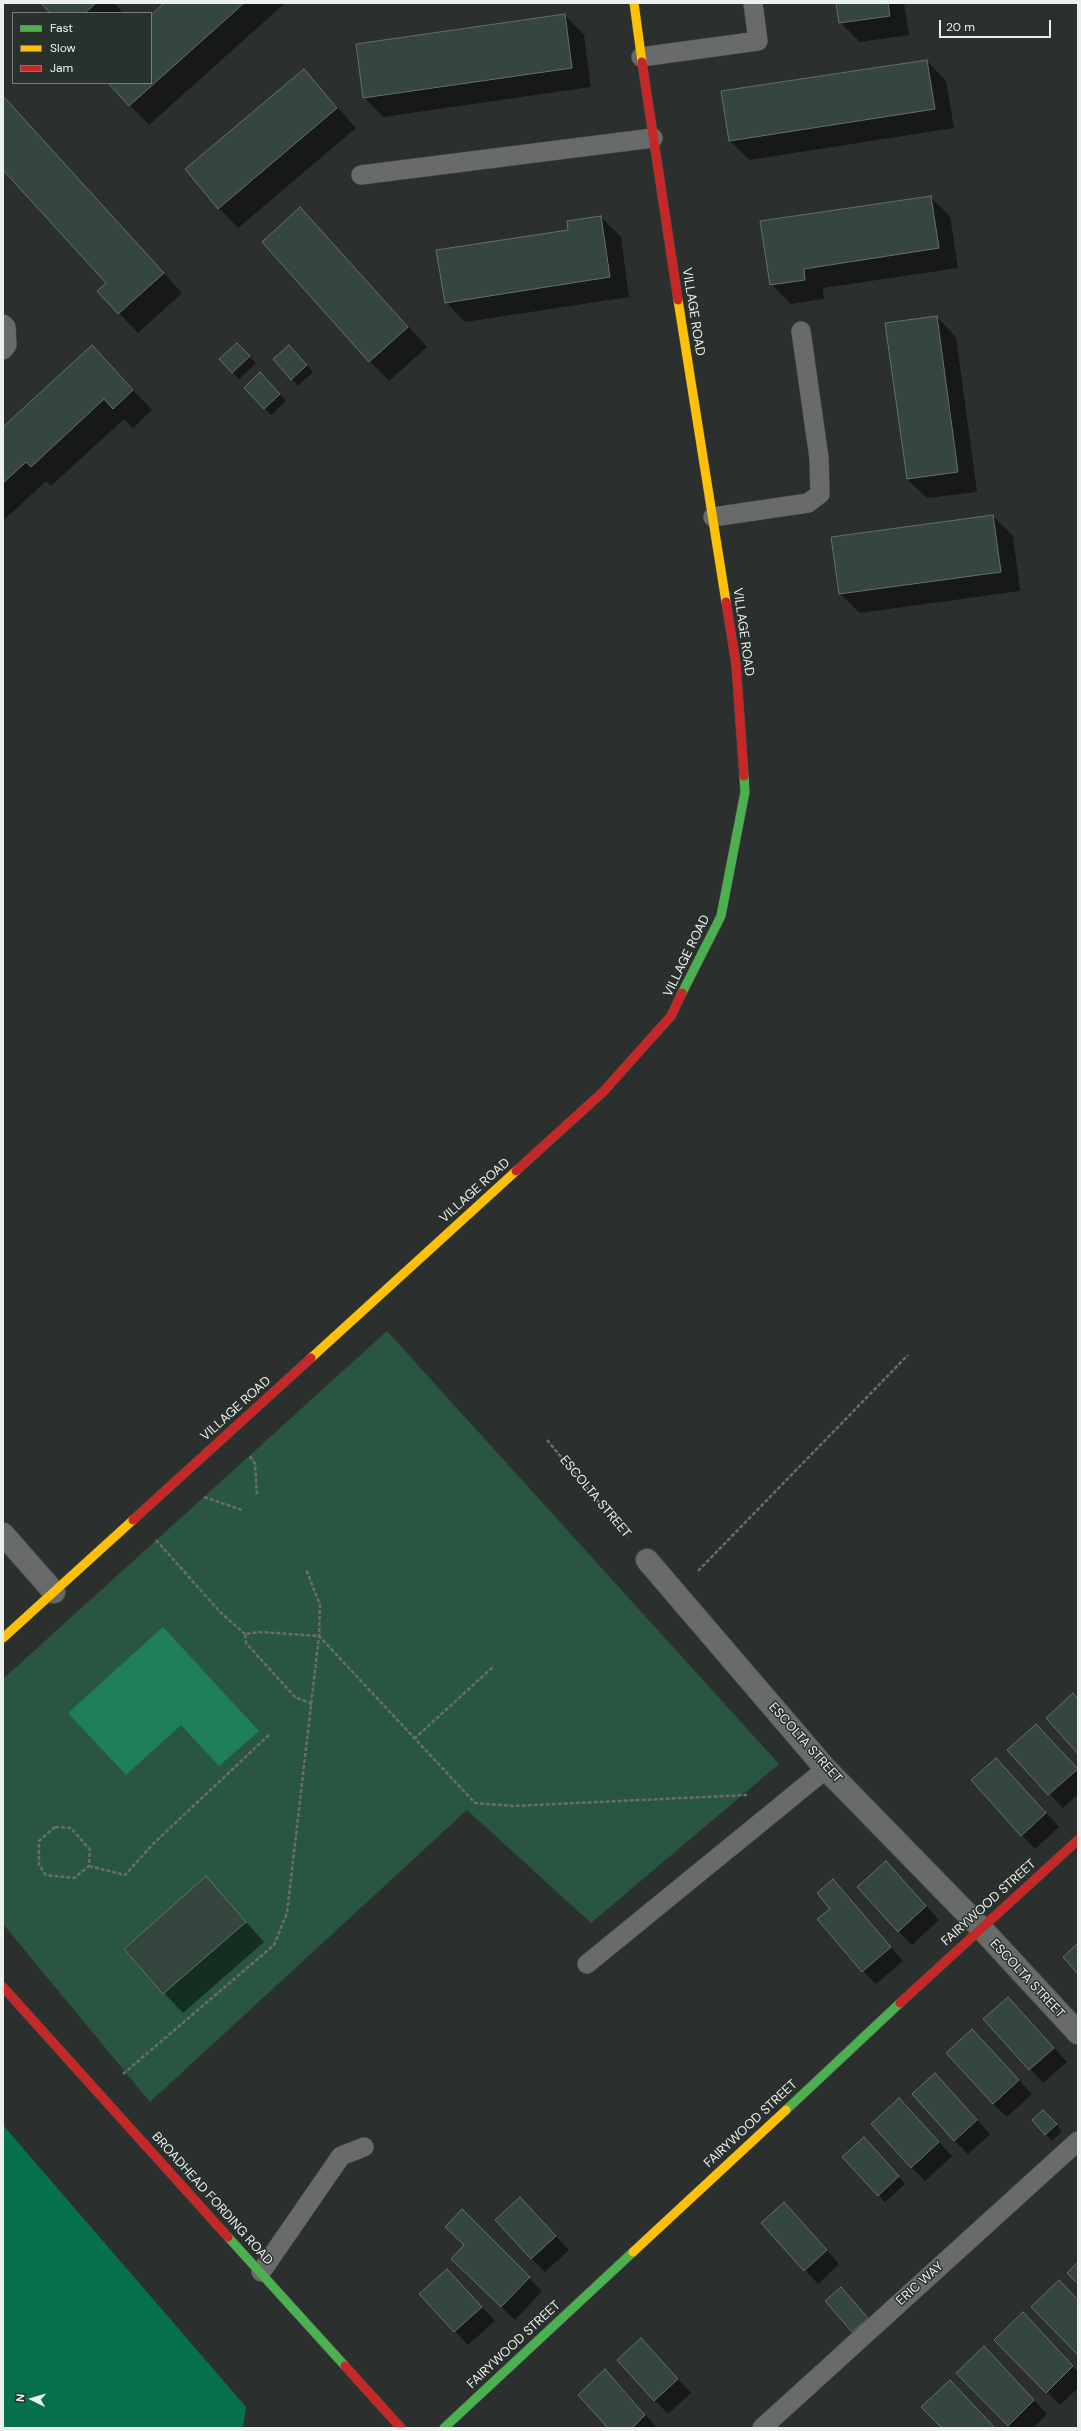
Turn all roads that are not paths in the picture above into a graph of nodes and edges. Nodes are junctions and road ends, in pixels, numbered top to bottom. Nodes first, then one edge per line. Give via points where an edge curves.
1 (634, 3) edge
2 (753, 3) edge
3 (641, 57) junction
4 (653, 138) junction
5 (361, 175) dead end
6 (3, 324) edge
7 (801, 331) dead end
8 (3, 350) edge
9 (712, 517) junction
10 (3, 1534) edge
11 (648, 1560) road end
12 (54, 1592) junction
13 (3, 1638) edge
14 (826, 1769) junction
15 (1078, 1840) edge
16 (980, 1928) junction
17 (587, 1964) dead end
18 (3, 1987) edge
19 (1078, 2033) edge
20 (1078, 2141) edge
21 (364, 2147) dead end
22 (261, 2272) junction
23 (401, 2428) edge
24 (444, 2428) edge
25 (762, 2428) edge

1 - 3 street, VILLAGE ROAD
2 - 3 lane via 758,41
3 - 4 street, VILLAGE ROAD
4 - 5 lane
4 - 9 street, VILLAGE ROAD
6 - 8 lane via 6,327 7,346
7 - 9 lane via 819,458 820,494 808,502
9 - 12 street, VILLAGE ROAD via 736,664 745,792 721,916 671,1016 603,1092
10 - 12 street
11 - 14 street, ESCOLTA STREET
12 - 13 street, VILLAGE ROAD
14 - 16 street, ESCOLTA STREET
14 - 17 lane
15 - 16 street, FAIRYWOOD STREET
16 - 19 street, ESCOLTA STREET
16 - 24 street, FAIRYWOOD STREET
18 - 22 street, BROADHEAD FORDING ROAD
20 - 25 lane, ERIC WAY
21 - 22 lane via 341,2156
22 - 23 street, BROADHEAD FORDING ROAD

